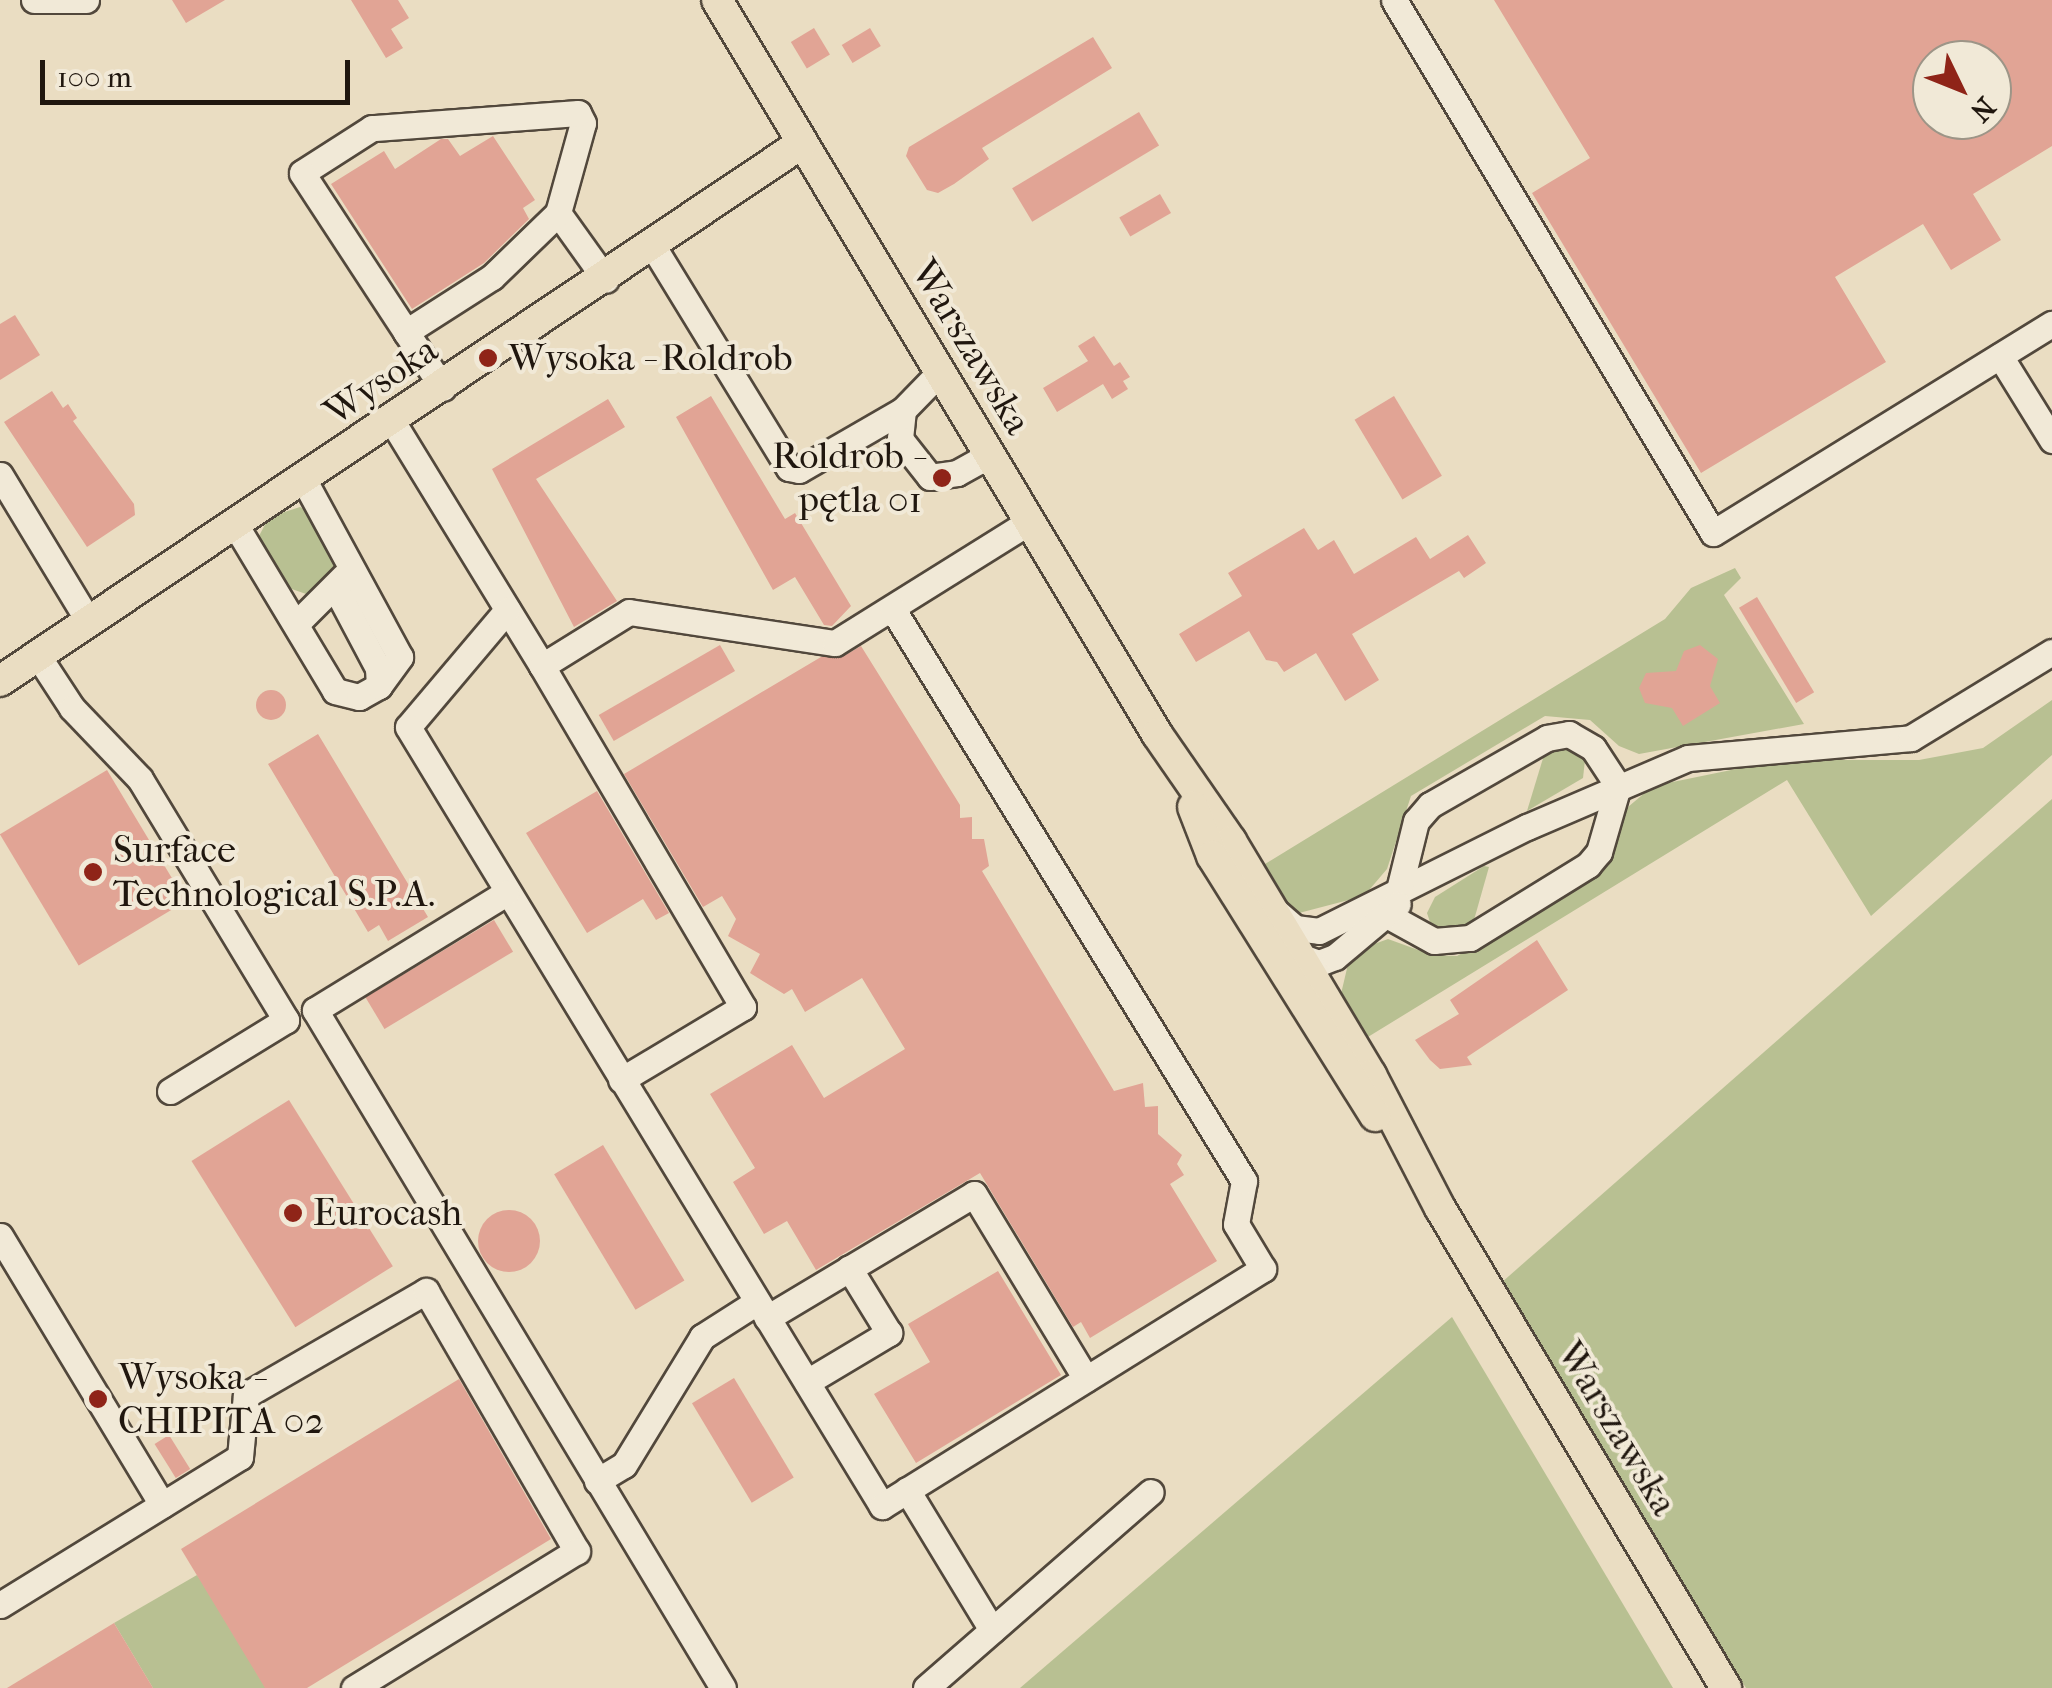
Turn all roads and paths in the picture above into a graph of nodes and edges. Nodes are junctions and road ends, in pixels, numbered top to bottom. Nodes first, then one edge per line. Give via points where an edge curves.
1 (34, 0) edge
2 (86, 0) edge
3 (716, 0) edge
4 (1394, 0) edge
5 (802, 143) junction
6 (558, 213) junction
7 (654, 248) junction
8 (606, 280) junction
9 (406, 332) junction
10 (2049, 333) edge
11 (2006, 352) junction
12 (939, 372) junction
13 (443, 388) junction
14 (904, 410) junction
15 (2052, 412) edge
16 (392, 422) junction
17 (2052, 440) edge
18 (988, 456) junction
19 (0, 475) edge
20 (304, 480) junction
21 (1029, 522) junction
22 (236, 526) junction
23 (348, 555) junction
24 (336, 589) junction
25 (892, 608) junction
26 (507, 610) junction
27 (89, 622) junction
28 (298, 622) junction
29 (2052, 652) edge
30 (38, 656) junction
31 (542, 666) junction
32 (0, 681) edge
33 (379, 686) junction
34 (1618, 786) junction
35 (506, 893) junction
36 (1392, 904) junction
37 (1263, 919) junction
38 (1318, 931) junction
39 (1336, 957) junction
40 (1302, 960) junction
41 (1315, 1004) junction
42 (621, 1080) junction
43 (170, 1091) dead end
44 (0, 1236) edge
45 (850, 1268) junction
46 (762, 1310) junction
47 (1086, 1379) junction
48 (807, 1382) junction
49 (597, 1481) junction
50 (907, 1490) junction
51 (1151, 1492) dead end
52 (162, 1505) junction
53 (0, 1605) edge
54 (992, 1630) junction
55 (354, 1688) edge
56 (723, 1688) edge
57 (926, 1688) edge
58 (1726, 1688) edge

1 - 2 street
3 - 5 main road, Warszawska
4 - 11 street via 1713,533
5 - 7 main road, Wysoka
5 - 12 main road, Warszawska
6 - 8 street
6 - 9 street via 492,277
6 - 9 street via 582,122 570,109 372,128 302,172
7 - 8 main road, Wysoka
7 - 14 street via 788,468 799,470
8 - 13 main road, Wysoka
9 - 13 street
10 - 11 street
11 - 15 street
11 - 17 street
12 - 14 street
12 - 18 main road, Warszawska
13 - 16 main road, Wysoka
14 - 18 street via 900,439 930,477 957,473
16 - 20 main road, Wysoka
16 - 26 street
18 - 21 main road, Warszawska
19 - 27 street
20 - 22 main road, Wysoka
20 - 23 street
21 - 25 street
21 - 37 main road, Warszawska
22 - 27 main road, Wysoka
22 - 28 street
23 - 24 street
23 - 33 street via 400,656
24 - 28 street
24 - 33 street via 378,668
25 - 31 street via 835,643 629,612
25 - 47 street via 1244,1181 1236,1224 1263,1268
26 - 31 street
26 - 35 street via 408,727
27 - 30 main road, Wysoka
28 - 33 street via 335,692 359,697
29 - 34 street via 1911,738 1688,758
30 - 32 main road, Wysoka
30 - 43 street via 72,708 140,779 286,1020
31 - 42 street via 743,1007
34 - 36 street
34 - 36 street via 1599,852 1588,866 1470,938 1434,941
34 - 36 street via 1593,748 1569,734 1547,738 1430,805 1416,821
35 - 42 street
35 - 49 street via 315,1010
36 - 38 street
36 - 39 street
37 - 38 street
37 - 40 main road, Warszawska
37 - 41 main road, Warszawska
38 - 40 street
39 - 40 street
39 - 41 street
40 - 41 main road, Warszawska
41 - 58 main road, Warszawska
42 - 46 street
44 - 52 street
45 - 46 street
45 - 47 street via 974,1194
45 - 48 street via 889,1333
46 - 48 street
46 - 49 street via 702,1337 624,1465
47 - 50 street
48 - 50 street via 882,1506
49 - 56 street
50 - 54 street
51 - 54 street
52 - 53 street
52 - 55 street via 240,1457 246,1395 418,1292 432,1294 577,1551
54 - 57 street

